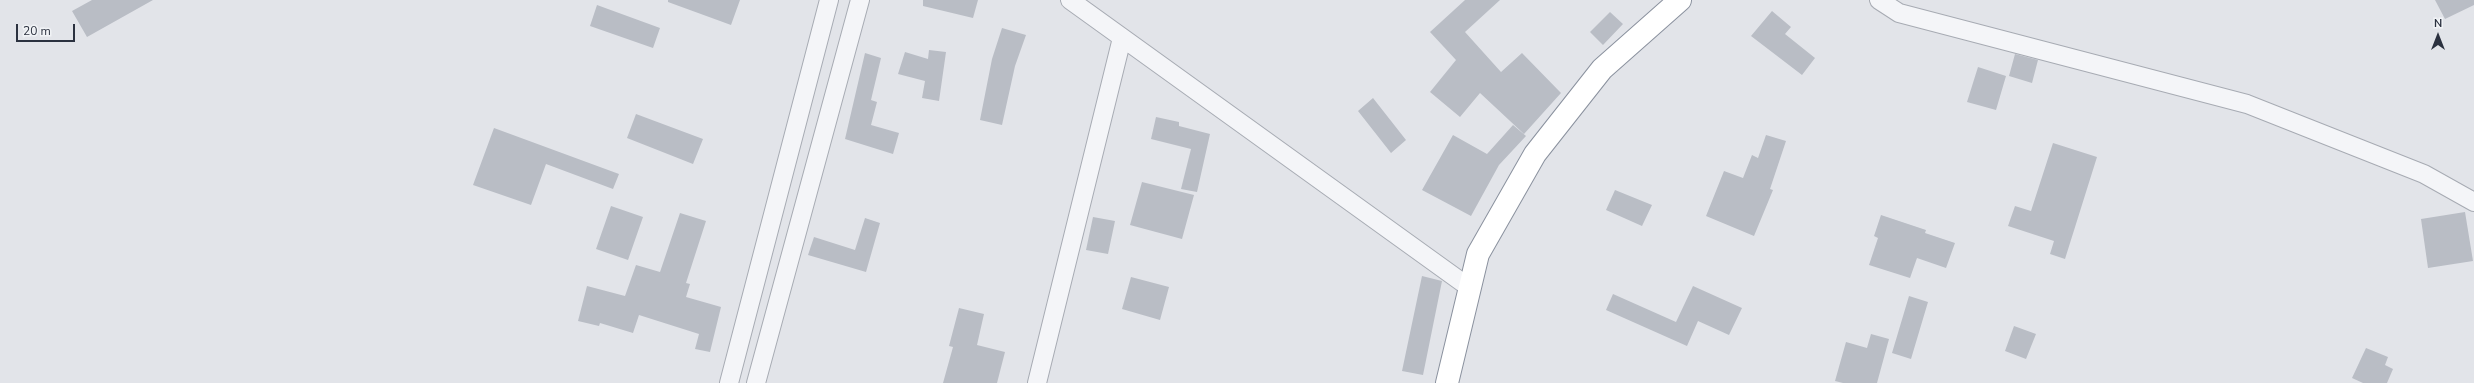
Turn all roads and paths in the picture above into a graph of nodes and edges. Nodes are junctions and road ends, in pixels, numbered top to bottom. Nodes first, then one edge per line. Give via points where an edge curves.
1 (829, 0) edge
2 (860, 0) edge
3 (1070, 0) edge
4 (1680, 0) edge
5 (1879, 0) edge
6 (1122, 38) junction
7 (2474, 202) edge
8 (1470, 288) junction
9 (728, 383) edge
10 (756, 383) edge
11 (1037, 383) edge
12 (1447, 383) edge

1 - 9 street
2 - 10 street
3 - 6 street
4 - 8 highway via 1602,69 1535,154 1478,254
5 - 7 street via 1899,12 2247,104 2424,174
6 - 8 street
6 - 11 street
8 - 12 highway

